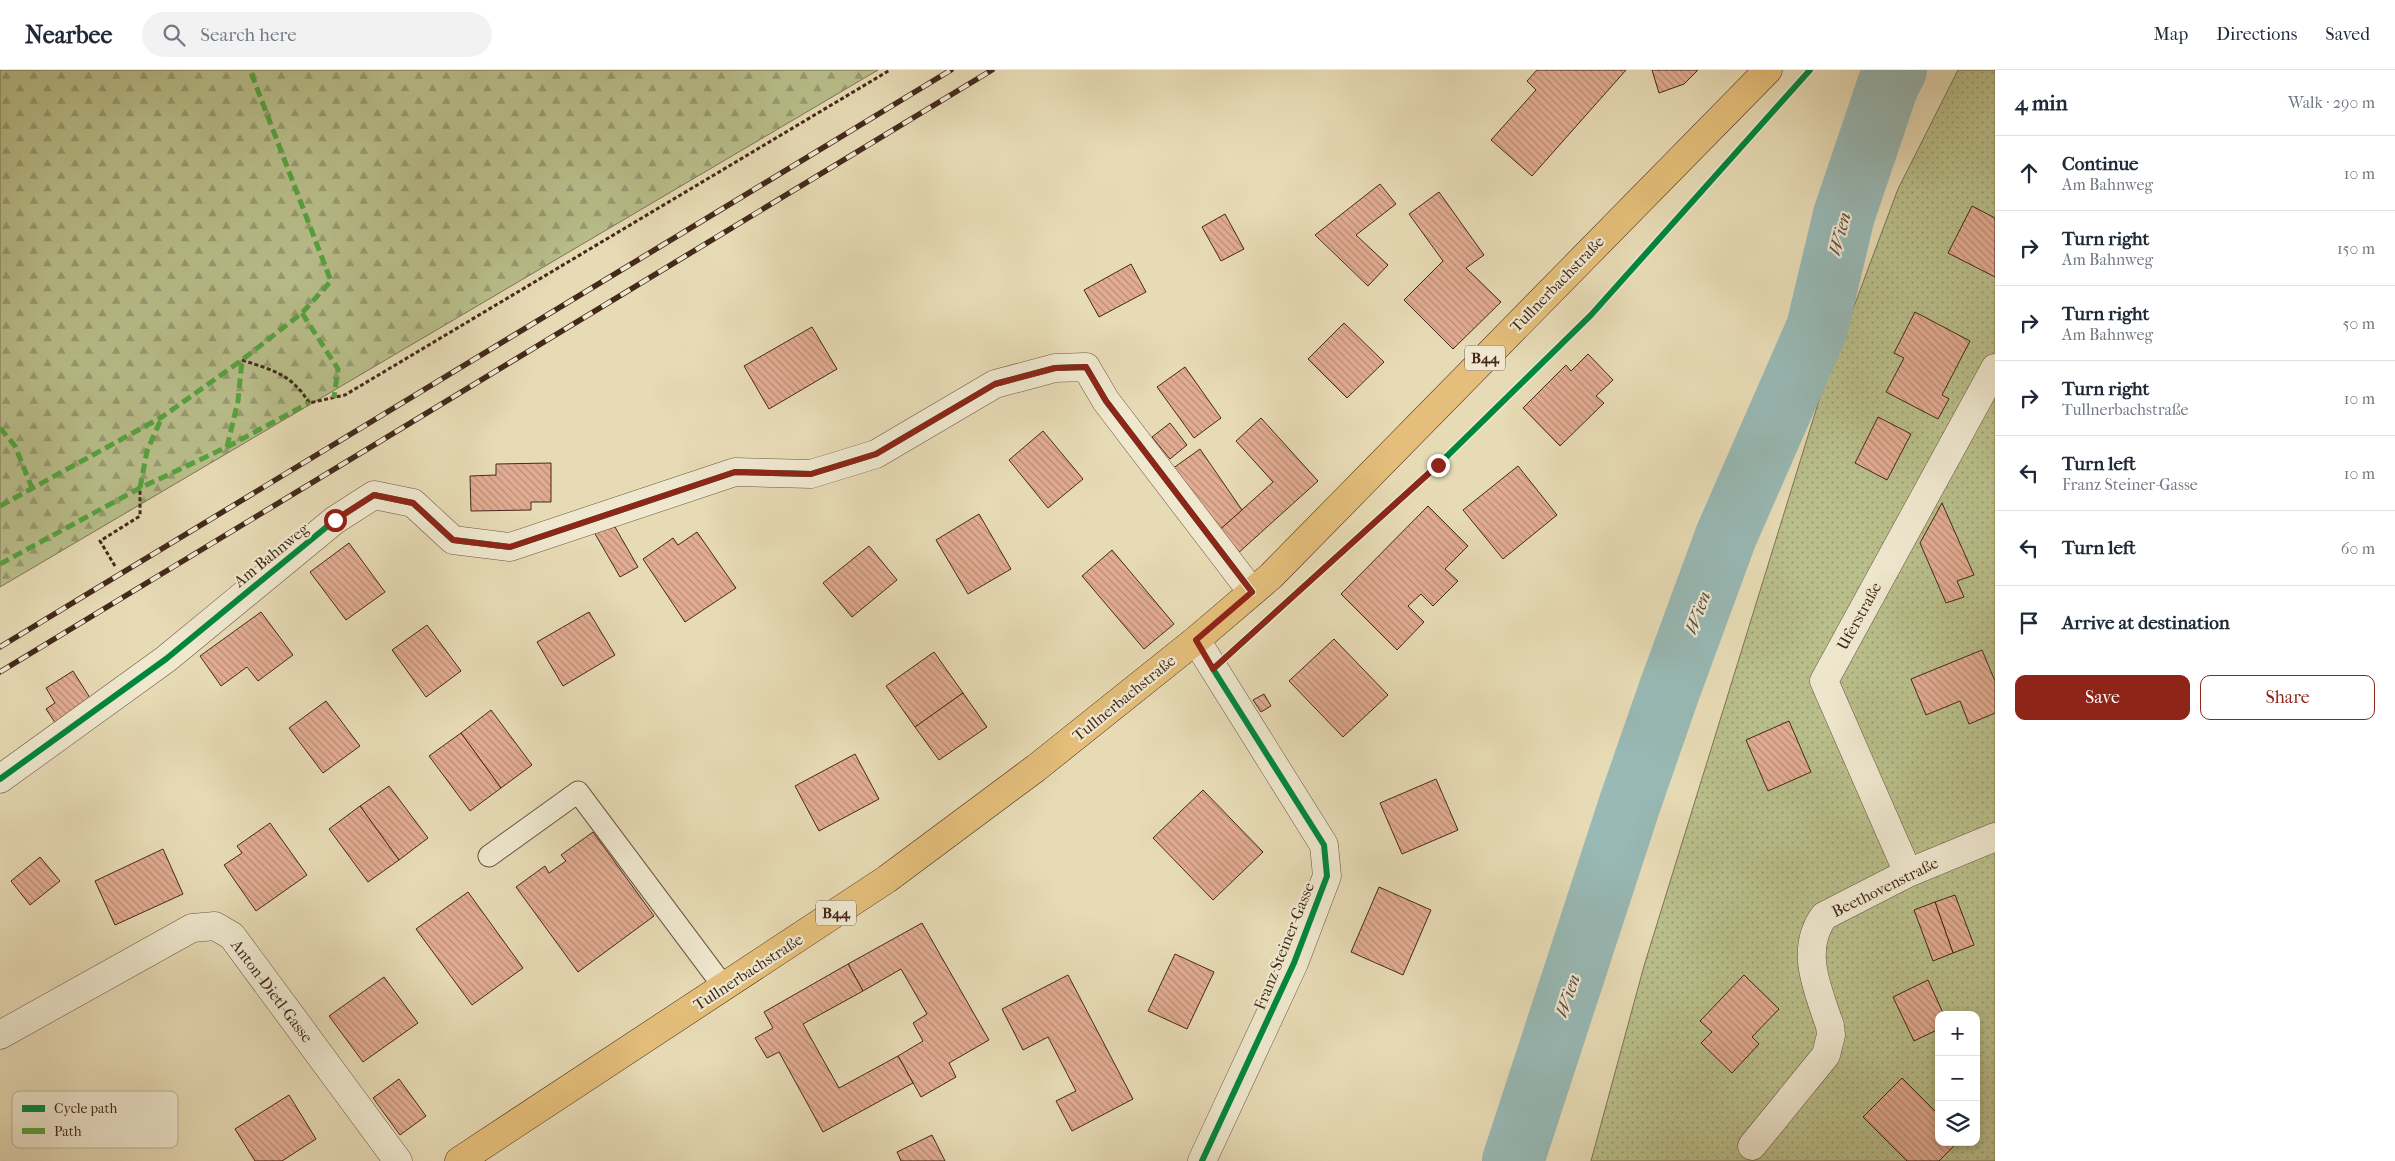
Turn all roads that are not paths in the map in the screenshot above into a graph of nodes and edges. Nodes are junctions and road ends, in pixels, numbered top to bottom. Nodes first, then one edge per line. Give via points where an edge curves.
1 (1768, 70) edge
2 (1995, 368) edge
3 (1252, 592) junction
4 (1196, 640) junction
5 (0, 779) edge
6 (1995, 837) edge
7 (490, 856) dead end
8 (1908, 873) junction
9 (724, 987) junction
10 (0, 1035) edge
11 (1752, 1146) dead end
12 (398, 1161) edge
13 (459, 1161) edge
14 (1202, 1161) edge

1 - 3 main road, Tullnerbachstraße / B44
2 - 8 street, Uferstraße via 1824,681
3 - 4 main road, Tullnerbachstraße / B44
3 - 5 street, Am Bahnweg via 1106,401 1086,367 1055,368 995,384 876,454 811,474 735,472 510,547 453,540 413,503 374,495 335,520 166,659
4 - 9 main road, Tullnerbachstraße / B44 via 994,801 887,879
4 - 14 street, Franz Steiner-Gasse via 1324,845 1327,876 1294,963
6 - 8 street, Beethovenstraße
7 - 9 lane via 578,792
8 - 11 street, Beethovenstraße via 1824,916 1817,927 1812,939 1812,968 1830,1026 1829,1046 1826,1055
9 - 13 main road, Tullnerbachstraße / B44
10 - 12 street, Anton-Dietl-Gasse via 192,928 216,926 232,936

